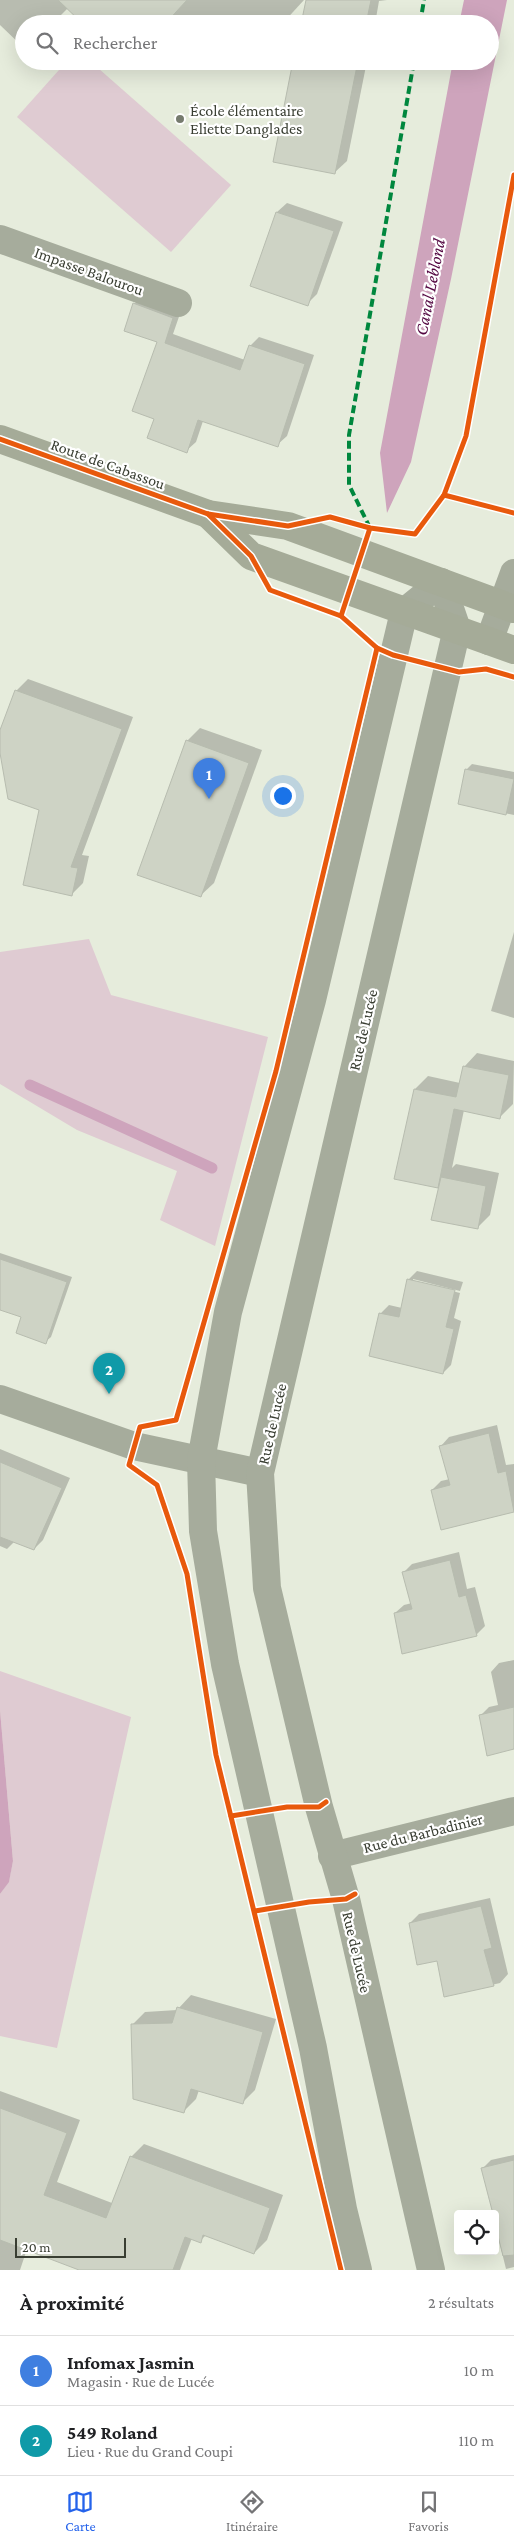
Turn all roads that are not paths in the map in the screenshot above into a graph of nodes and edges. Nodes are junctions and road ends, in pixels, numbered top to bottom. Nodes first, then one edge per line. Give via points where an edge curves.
1 (0, 239) edge
2 (178, 303) dead end
3 (0, 438) edge
4 (208, 514) junction
5 (514, 573) edge
6 (441, 582) junction
7 (508, 607) edge
8 (404, 612) junction
9 (457, 629) junction
10 (489, 641) junction
11 (514, 650) edge
12 (0, 1399) edge
13 (201, 1460) junction
14 (260, 1473) junction
15 (514, 1811) edge
16 (332, 1856) junction
17 (358, 2270) edge
18 (430, 2270) edge

1 - 2 street, Impasse Balourou
3 - 4 main road, Route de Cabassou
4 - 6 main road, Route de Cabassou via 288,526
4 - 8 main road, Route de Cabassou via 251,556
5 - 7 street
6 - 7 main road, Route de Cabassou
6 - 8 street
6 - 9 street
7 - 10 street
8 - 9 main road, Route de Cabassou
8 - 13 street via 312,1000 228,1312
9 - 10 main road, Route de Cabassou
9 - 14 street, Rue de Lucée
10 - 11 main road, Route de Cabassou
12 - 13 street via 134,1446
13 - 14 street
13 - 17 street via 203,1531 225,1664 311,2038 343,2209
14 - 16 street, Rue de Lucée via 267,1588
15 - 16 street, Rue du Barbadinier
16 - 18 street, Rue de Lucée via 346,1899

